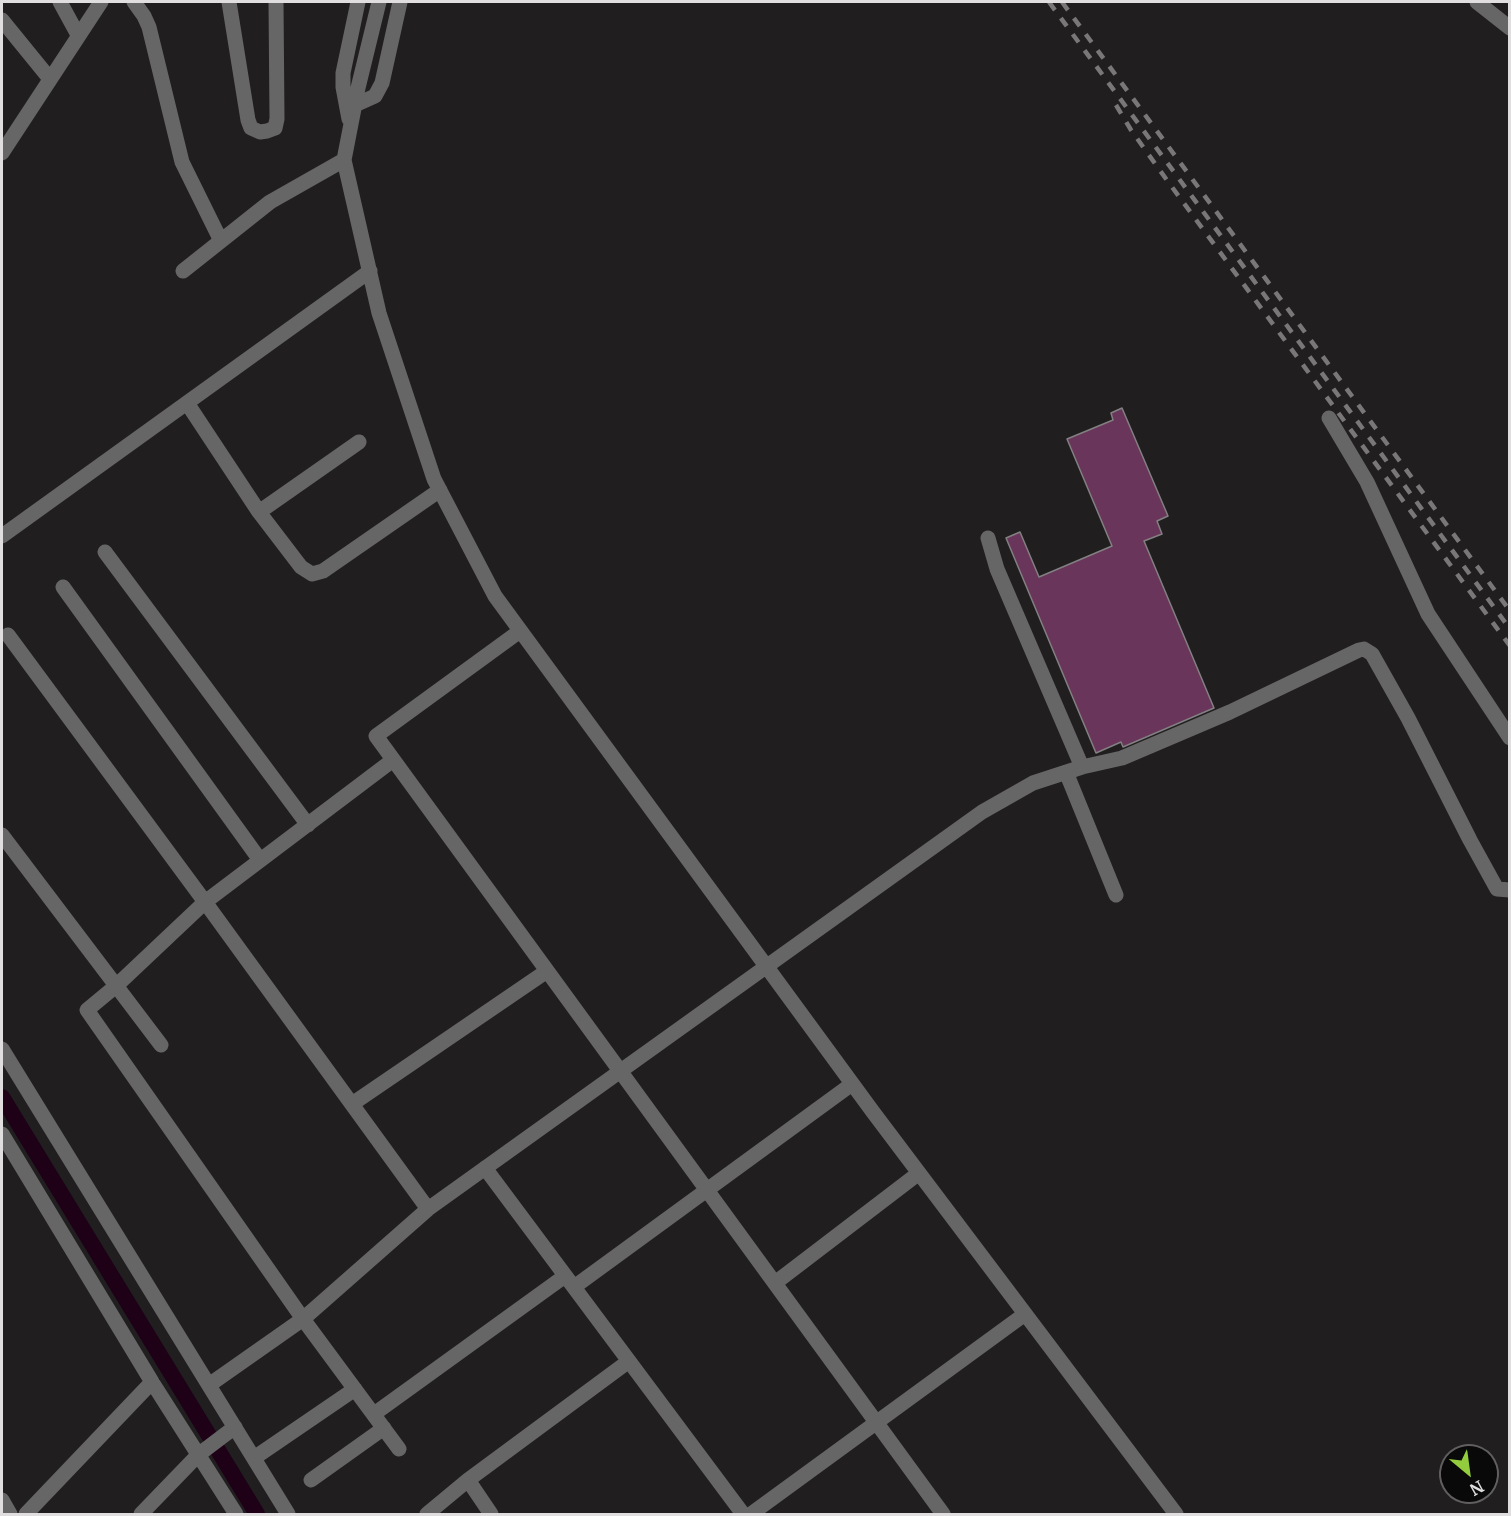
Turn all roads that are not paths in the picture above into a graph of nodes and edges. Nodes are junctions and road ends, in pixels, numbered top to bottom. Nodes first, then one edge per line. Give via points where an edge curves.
1 (60, 2) edge
2 (101, 2) edge
3 (134, 2) edge
4 (229, 2) edge
5 (276, 2) edge
6 (358, 2) edge
7 (379, 2) edge
8 (400, 2) edge
9 (1477, 2) edge
10 (2, 20) edge
11 (1509, 28) edge
12 (78, 35) junction
13 (50, 79) junction
14 (355, 105) junction
15 (350, 127) junction
16 (4, 143) edge
17 (344, 160) junction
18 (221, 241) junction
19 (183, 271) dead end
20 (370, 271) junction
21 (186, 403) junction
22 (1329, 418) dead end
23 (359, 442) dead end
24 (440, 490) junction
25 (259, 512) junction
26 (2, 536) edge
27 (988, 538) dead end
28 (105, 552) dead end
29 (63, 587) dead end
30 (520, 631) junction
31 (8, 635) dead end
32 (1509, 738) edge
33 (393, 760) junction
34 (1082, 767) junction
35 (1066, 772) junction
36 (308, 825) junction
37 (2, 835) edge
38 (260, 860) junction
39 (1509, 890) edge
40 (1116, 895) dead end
41 (205, 902) junction
42 (766, 966) junction
43 (547, 971) junction
44 (117, 986) junction
45 (161, 1045) dead end
46 (2, 1048) edge
47 (620, 1071) junction
48 (852, 1084) junction
49 (352, 1104) junction
50 (2, 1134) edge
51 (486, 1168) junction
52 (919, 1173) junction
53 (707, 1190) junction
54 (428, 1209) junction
55 (570, 1281) junction
56 (775, 1283) junction
57 (1025, 1314) junction
58 (303, 1319) junction
59 (629, 1361) junction
60 (152, 1382) junction
61 (209, 1385) junction
62 (356, 1389) junction
63 (374, 1414) junction
64 (876, 1423) junction
65 (384, 1428) junction
66 (230, 1430) junction
67 (399, 1449) dead end
68 (201, 1452) junction
69 (254, 1458) junction
70 (311, 1480) dead end
71 (468, 1480) junction
72 (2, 1500) edge
73 (10, 1515) edge
74 (26, 1515) edge
75 (141, 1515) edge
76 (236, 1515) edge
77 (288, 1515) edge
78 (427, 1515) edge
79 (491, 1515) edge
80 (743, 1515) edge
81 (751, 1515) edge
82 (944, 1515) edge
83 (1176, 1515) edge

1 - 12 street
2 - 12 street
3 - 18 street via 149,27 182,162
4 - 5 street via 248,120 252,128 267,132 275,128 278,119
6 - 15 street via 343,73
7 - 14 street
8 - 14 street via 382,83 375,96
9 - 11 street
10 - 13 street
12 - 13 street
13 - 16 street
14 - 15 street
15 - 17 street
17 - 18 street via 270,202
17 - 20 street
18 - 19 street
20 - 21 street
20 - 24 street via 379,313
21 - 25 street
21 - 26 street
22 - 32 street via 1367,482 1428,614
23 - 25 street
24 - 25 street via 323,571 312,574 301,567
24 - 30 street via 495,596
27 - 34 street via 997,569
28 - 36 street
29 - 38 street
30 - 33 street via 376,736
30 - 42 street
31 - 41 street
33 - 36 street
33 - 43 street
34 - 35 street
34 - 39 street via 1122,758 1364,649 1372,654 1388,681 1497,889
35 - 40 street
35 - 42 street via 1033,783 982,812
36 - 38 street
37 - 44 street
38 - 41 street
41 - 44 street
41 - 49 street
42 - 47 street
42 - 48 street
43 - 47 street
43 - 49 street
44 - 45 street
44 - 58 street via 87,1010
46 - 61 street
47 - 51 street
47 - 53 street
48 - 52 street
48 - 53 street
49 - 54 street
50 - 60 street
51 - 54 street
51 - 55 street
52 - 56 street
52 - 57 street
53 - 55 street
53 - 56 street
54 - 58 street
55 - 59 street
55 - 63 street
56 - 64 street
57 - 64 street
57 - 83 street
58 - 61 street
58 - 62 street
59 - 71 street
59 - 80 street
60 - 68 street
60 - 74 street
61 - 66 street
62 - 63 street
62 - 69 street
63 - 65 street
64 - 81 street
64 - 82 street
65 - 67 street
65 - 70 street
66 - 68 street
66 - 69 street
68 - 75 street
68 - 76 street
69 - 77 street
71 - 78 street
71 - 79 street
72 - 73 street

